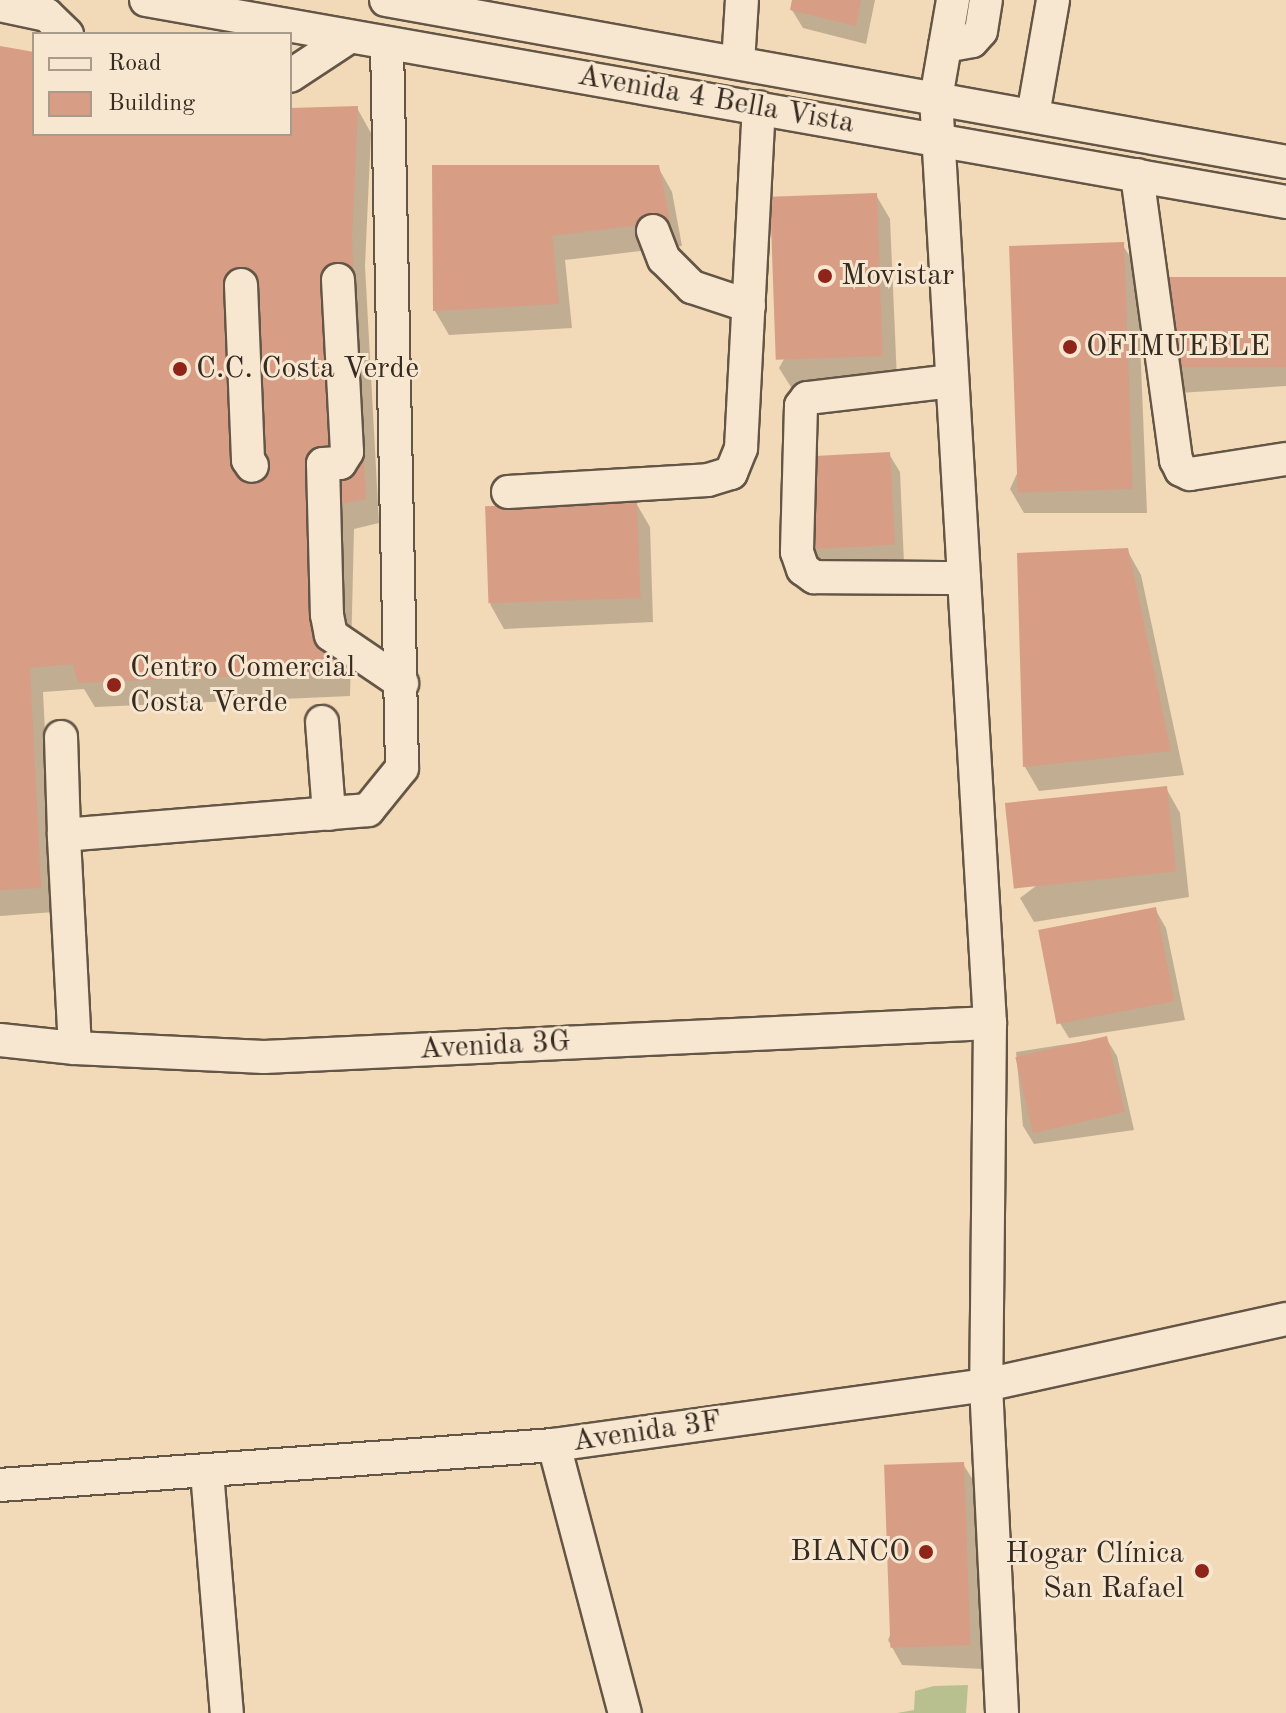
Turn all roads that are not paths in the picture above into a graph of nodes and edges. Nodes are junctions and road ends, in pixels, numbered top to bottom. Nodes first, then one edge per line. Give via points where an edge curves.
1 (146, 0) edge
2 (386, 0) edge
3 (742, 0) edge
4 (953, 0) edge
5 (986, 0) edge
6 (1053, 0) edge
7 (0, 5) edge
8 (65, 32) edge
9 (349, 37) junction
10 (387, 43) junction
11 (945, 46) junction
12 (738, 63) junction
13 (292, 75) edge
14 (936, 98) junction
15 (759, 107) junction
16 (1033, 115) junction
17 (938, 138) junction
18 (1286, 162) edge
19 (1137, 175) junction
20 (1286, 202) edge
21 (653, 231) dead end
22 (338, 280) dead end
23 (241, 285) dead end
24 (749, 306) junction
25 (952, 381) junction
26 (1286, 459) edge
27 (252, 466) dead end
28 (508, 492) dead end
29 (964, 578) junction
30 (402, 683) junction
31 (322, 722) dead end
32 (61, 737) dead end
33 (329, 814) junction
34 (64, 835) junction
35 (990, 1023) junction
36 (0, 1040) edge
37 (75, 1048) junction
38 (1286, 1319) edge
39 (986, 1385) junction
40 (554, 1445) junction
41 (207, 1472) junction
42 (0, 1485) edge
43 (227, 1713) edge
44 (625, 1713) edge
45 (1002, 1713) edge

1 - 9 street, Avenida 4 Bella Vista
2 - 12 street, Avenida 4 Bella Vista
3 - 12 street
4 - 11 street
5 - 11 street via 981,31 972,41
6 - 16 street
7 - 8 street via 47,15
9 - 10 street, Avenida 4 Bella Vista
9 - 13 street
10 - 15 street, Avenida 4 Bella Vista
10 - 30 street
11 - 14 street
12 - 14 street, Avenida 4 Bella Vista
14 - 16 street, Avenida 4 Bella Vista
14 - 17 street
15 - 17 street, Avenida 4 Bella Vista
15 - 24 street
16 - 18 street, Avenida 4 Bella Vista
17 - 19 street, Avenida 4 Bella Vista
17 - 25 street
19 - 20 street, Avenida 4 Bella Vista
19 - 26 street via 1181,470 1190,474
21 - 24 street via 664,259 692,287
22 - 30 street via 347,452 340,463 323,464 327,615 331,635
23 - 27 street
24 - 28 street via 741,448 731,473 708,480
25 - 29 street
25 - 29 street via 807,398 801,406 797,552 803,569 814,577
29 - 35 street
30 - 33 street via 402,768 368,810
31 - 33 street
32 - 34 street
33 - 34 street
34 - 37 street
35 - 37 street, Avenida 3G via 264,1057
35 - 39 street
36 - 37 street, Avenida 3G
38 - 39 street, Avenida 3F
39 - 40 street, Avenida 3F
39 - 45 street
40 - 41 street, Avenida 3F
40 - 44 street
41 - 42 street, Avenida 3F
41 - 43 street

